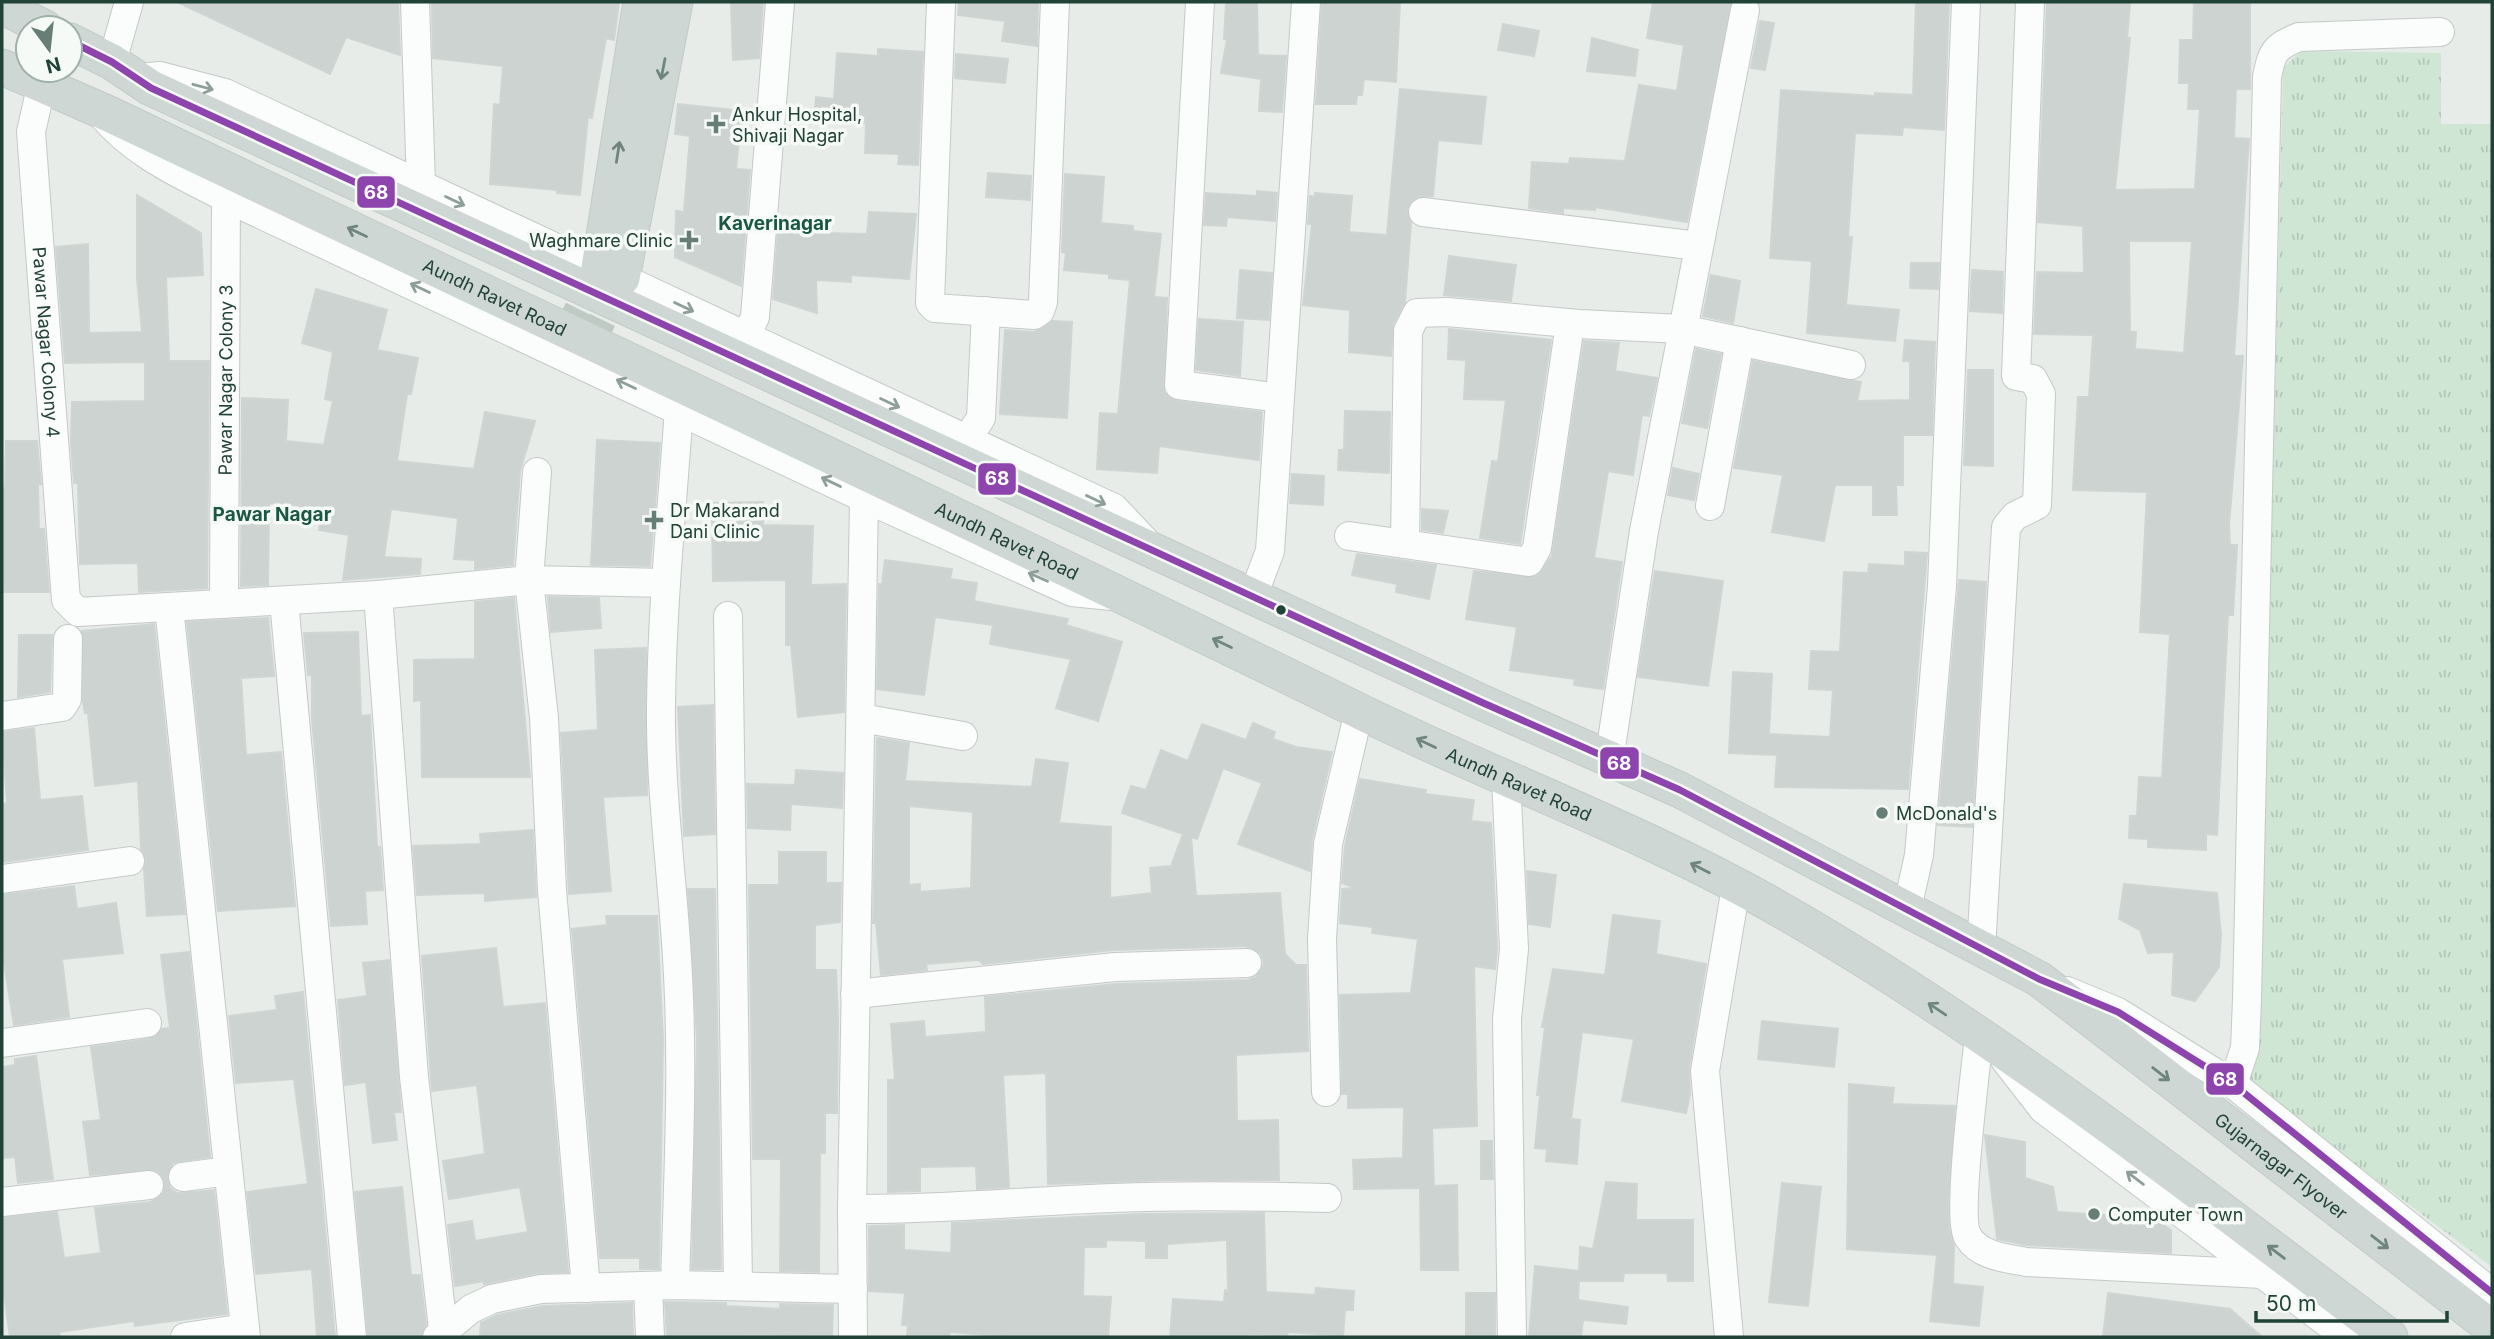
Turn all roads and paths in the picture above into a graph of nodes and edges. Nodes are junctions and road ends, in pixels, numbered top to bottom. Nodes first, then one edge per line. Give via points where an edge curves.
1 (129, 2) edge
2 (641, 2) edge
3 (676, 2) edge
4 (780, 2) edge
5 (941, 2) edge
6 (1055, 2) edge
7 (1200, 2) edge
8 (1306, 2) edge
9 (1966, 2) edge
10 (2030, 2) edge
11 (409, 4) edge
12 (2, 6) edge
13 (1745, 10) dead end
14 (18, 14) edge
15 (2440, 32) dead end
16 (84, 49) edge
17 (124, 70) junction
18 (42, 84) edge
19 (44, 84) edge
20 (97, 109) junction
21 (421, 185) junction
22 (226, 198) junction
23 (623, 206) junction
24 (1423, 212) dead end
25 (1698, 246) junction
26 (608, 278) junction
27 (986, 311) junction
28 (1570, 324) junction
29 (1682, 329) junction
30 (746, 336) junction
31 (1740, 341) junction
32 (1851, 365) dead end
33 (1280, 398) junction
34 (679, 409) junction
35 (967, 439) junction
36 (537, 472) dead end
37 (864, 498) junction
38 (1710, 506) dead end
39 (1349, 536) dead end
40 (1405, 544) junction
41 (1154, 552) junction
42 (529, 580) junction
43 (666, 583) junction
44 (378, 595) junction
45 (1253, 596) junction
46 (1127, 597) junction
47 (284, 601) junction
48 (225, 604) junction
49 (169, 607) junction
50 (728, 616) dead end
51 (68, 639) dead end
52 (1359, 710) junction
53 (2, 716) edge
54 (861, 718) junction
55 (963, 736) dead end
56 (1609, 760) junction
57 (1506, 778) junction
58 (130, 861) dead end
59 (2, 880) edge
60 (1736, 887) junction
61 (1907, 909) junction
62 (1981, 949) junction
63 (1247, 962) dead end
64 (2039, 979) junction
65 (855, 995) junction
66 (147, 1023) dead end
67 (1987, 1041) junction
68 (2, 1043) edge
69 (2233, 1084) junction
70 (1326, 1092) dead end
71 (228, 1171) junction
72 (183, 1177) dead end
73 (149, 1185) dead end
74 (1326, 1198) dead end
75 (2, 1202) edge
76 (852, 1209) junction
77 (2263, 1274) junction
78 (738, 1285) junction
79 (661, 1286) junction
80 (586, 1287) junction
81 (853, 1289) junction
82 (2492, 1293) edge
83 (2492, 1328) edge
84 (246, 1333) edge
85 (442, 1334) edge
86 (185, 1337) edge
87 (352, 1337) edge
88 (650, 1337) edge
89 (853, 1337) edge
90 (1512, 1337) edge
91 (1729, 1337) edge
92 (2346, 1337) edge
93 (2390, 1337) edge

1 - 17 street
23 -> 2 main road
3 -> 23 main road
4 - 30 street via 755,317
5 - 27 street via 930,303 935,308
6 - 27 street via 1043,302 1034,315
7 - 33 street via 1179,385
8 - 33 street
9 - 61 street via 1942,586 1919,855
10 - 62 street via 2016,376 2033,379 2041,394 2037,505 2015,516 2006,527
11 - 21 street
12 - 14 main road
13 - 25 street
15 - 69 street via 2299,37 2272,54 2266,77 2248,999 2245,1048
16 - 17 main road
17 -> 21 street via 225,93
17 - 41 main road via 151,88
18 - 49 street, Pawar Nagar Colony 4 via 31,132 66,600 78,612
19 - 20 main road, Aundh Ravet Road
20 - 22 street via 119,136 146,157
46 -> 20 main road, Aundh Ravet Road
21 -> 26 street
34 -> 22 street via 574,349
22 - 48 street, Pawar Nagar Colony 3
23 - 26 main road
24 - 25 street
25 - 29 street
26 -> 30 street
27 - 35 street via 981,418
28 - 29 street
28 - 40 street via 1534,556 1529,562
28 - 40 street via 1417,313 1408,331
29 - 31 street
29 - 56 street via 1644,531
30 -> 35 street
31 - 32 street
31 - 38 street
33 - 45 street via 1270,551
37 -> 34 street
34 - 43 street
35 -> 41 street via 1114,508
36 - 42 street
46 -> 37 street via 1072,592
37 - 54 street
39 - 40 street
41 - 45 main road
42 - 43 street
42 - 44 street
42 - 80 street via 544,718 552,890
43 - 79 street via 662,732 678,972 679,1125
44 - 47 street
44 - 85 street via 414,1077
45 - 56 main road
52 -> 46 main road, Aundh Ravet Road
47 - 48 street
47 - 87 street
48 - 49 street
49 - 71 street
50 - 78 street
51 - 53 street via 67,699 62,707
57 -> 52 main road, Aundh Ravet Road
52 - 70 street via 1328,844 1322,939
54 - 55 street
54 - 65 street
56 - 61 main road via 1714,807
60 -> 57 main road, Aundh Ravet Road
57 - 90 street via 1514,949 1507,1019
58 - 59 street
67 -> 60 main road, Aundh Ravet Road via 1871,965
60 - 91 street via 1705,1071
61 - 62 main road
62 - 64 main road
63 - 65 street via 1115,967
64 - 69 street via 2118,1012
64 -> 83 main road, Gujarnagar Flyover
65 - 76 street
66 - 68 street
77 -> 67 street via 2043,1108
67 - 77 street via 1965,1177 1966,1234 1978,1248 2026,1262
93 -> 67 main road via 2059,1088
69 - 82 street
71 - 72 street
71 - 84 street
73 - 75 street
74 - 76 street via 1115,1198 932,1210
76 - 81 street
77 - 92 street
78 - 79 street
78 - 81 street
79 - 80 street
79 - 88 street
80 - 85 street via 541,1289 492,1299 471,1309
81 - 89 street
84 - 86 street

